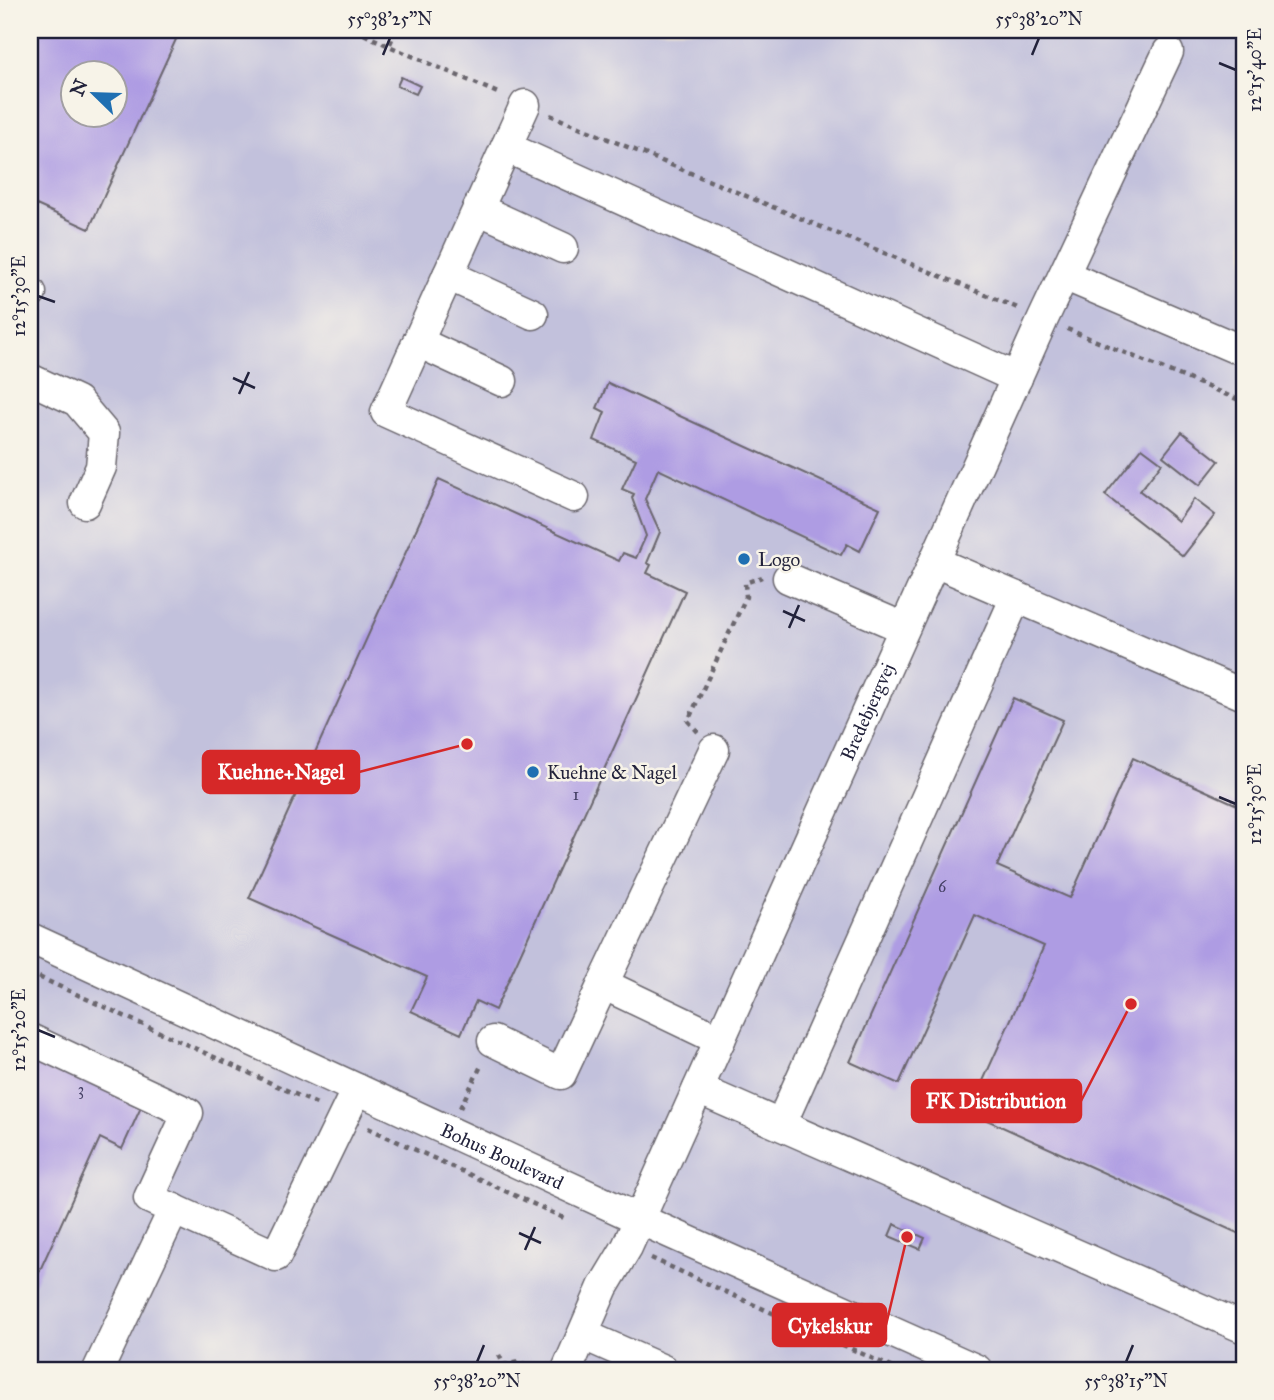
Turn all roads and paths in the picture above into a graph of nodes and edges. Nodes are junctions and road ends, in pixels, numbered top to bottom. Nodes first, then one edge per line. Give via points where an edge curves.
1 (355, 30) edge
2 (397, 30) edge
3 (389, 46) junction
4 (1168, 52) dead end
5 (525, 105) junction
6 (506, 147) junction
7 (478, 209) junction
8 (563, 248) dead end
9 (448, 275) junction
10 (1064, 275) junction
11 (533, 314) dead end
12 (1043, 319) junction
13 (418, 342) junction
14 (1233, 347) dead end
15 (1017, 377) junction
16 (30, 379) edge
17 (502, 381) dead end
18 (1244, 402) edge
19 (574, 497) dead end
20 (85, 503) dead end
21 (934, 562) junction
22 (788, 578) joint
23 (1016, 597) junction
24 (904, 628) junction
25 (1244, 695) edge
26 (714, 750) joint
27 (30, 937) edge
28 (30, 973) edge
29 (603, 984) junction
30 (30, 1039) edge
31 (720, 1040) junction
32 (492, 1041) joint
33 (357, 1089) junction
34 (698, 1089) junction
35 (344, 1117) junction
36 (781, 1124) junction
37 (450, 1131) junction
38 (174, 1209) junction
39 (565, 1219) dead end
40 (639, 1219) junction
41 (627, 1247) junction
42 (1244, 1328) edge
43 (583, 1335) junction
44 (499, 1355) dead end
45 (98, 1370) edge
46 (538, 1370) edge
47 (567, 1370) edge
48 (663, 1370) edge
49 (898, 1370) edge
50 (977, 1370) edge

1 - 3 path
2 - 3 path
3 - 5 path
4 - 10 street, Bredebjergvej
5 - 6 street
5 - 12 path
6 - 7 street
6 - 15 street
7 - 8 street
7 - 9 street
9 - 11 street
9 - 13 street
10 - 12 street, Bredebjergvej
10 - 14 street
12 - 15 street, Bredebjergvej
12 - 18 path
13 - 17 street
13 - 19 street via 386,412
15 - 21 street, Bredebjergvej
16 - 20 street via 77,401 104,433 101,467
21 - 23 street
21 - 24 street, Bredebjergvej
22 - 24 street
22 - 26 path via 773,572 745,583 746,597 688,722
23 - 25 street
23 - 36 street
24 - 31 street, Bredebjergvej
26 - 29 street
27 - 33 street, Bohus Boulevard
28 - 35 path
29 - 31 street
29 - 32 street via 561,1074
30 - 38 street via 188,1113 149,1198
31 - 34 street, Bredebjergvej
32 - 37 path
33 - 35 street
33 - 37 street, Bohus Boulevard
34 - 36 street
34 - 40 street, Bredebjergvej
35 - 38 street via 276,1256
35 - 39 path
36 - 42 street
37 - 40 street, Bohus Boulevard
38 - 45 street
40 - 41 street, Bredebjergvej
40 - 50 street, Bohus Boulevard
41 - 43 street, Bredebjergvej via 603,1287
41 - 49 path
43 - 47 street, Bredebjergvej
43 - 48 street
44 - 46 path via 504,1365 519,1362

